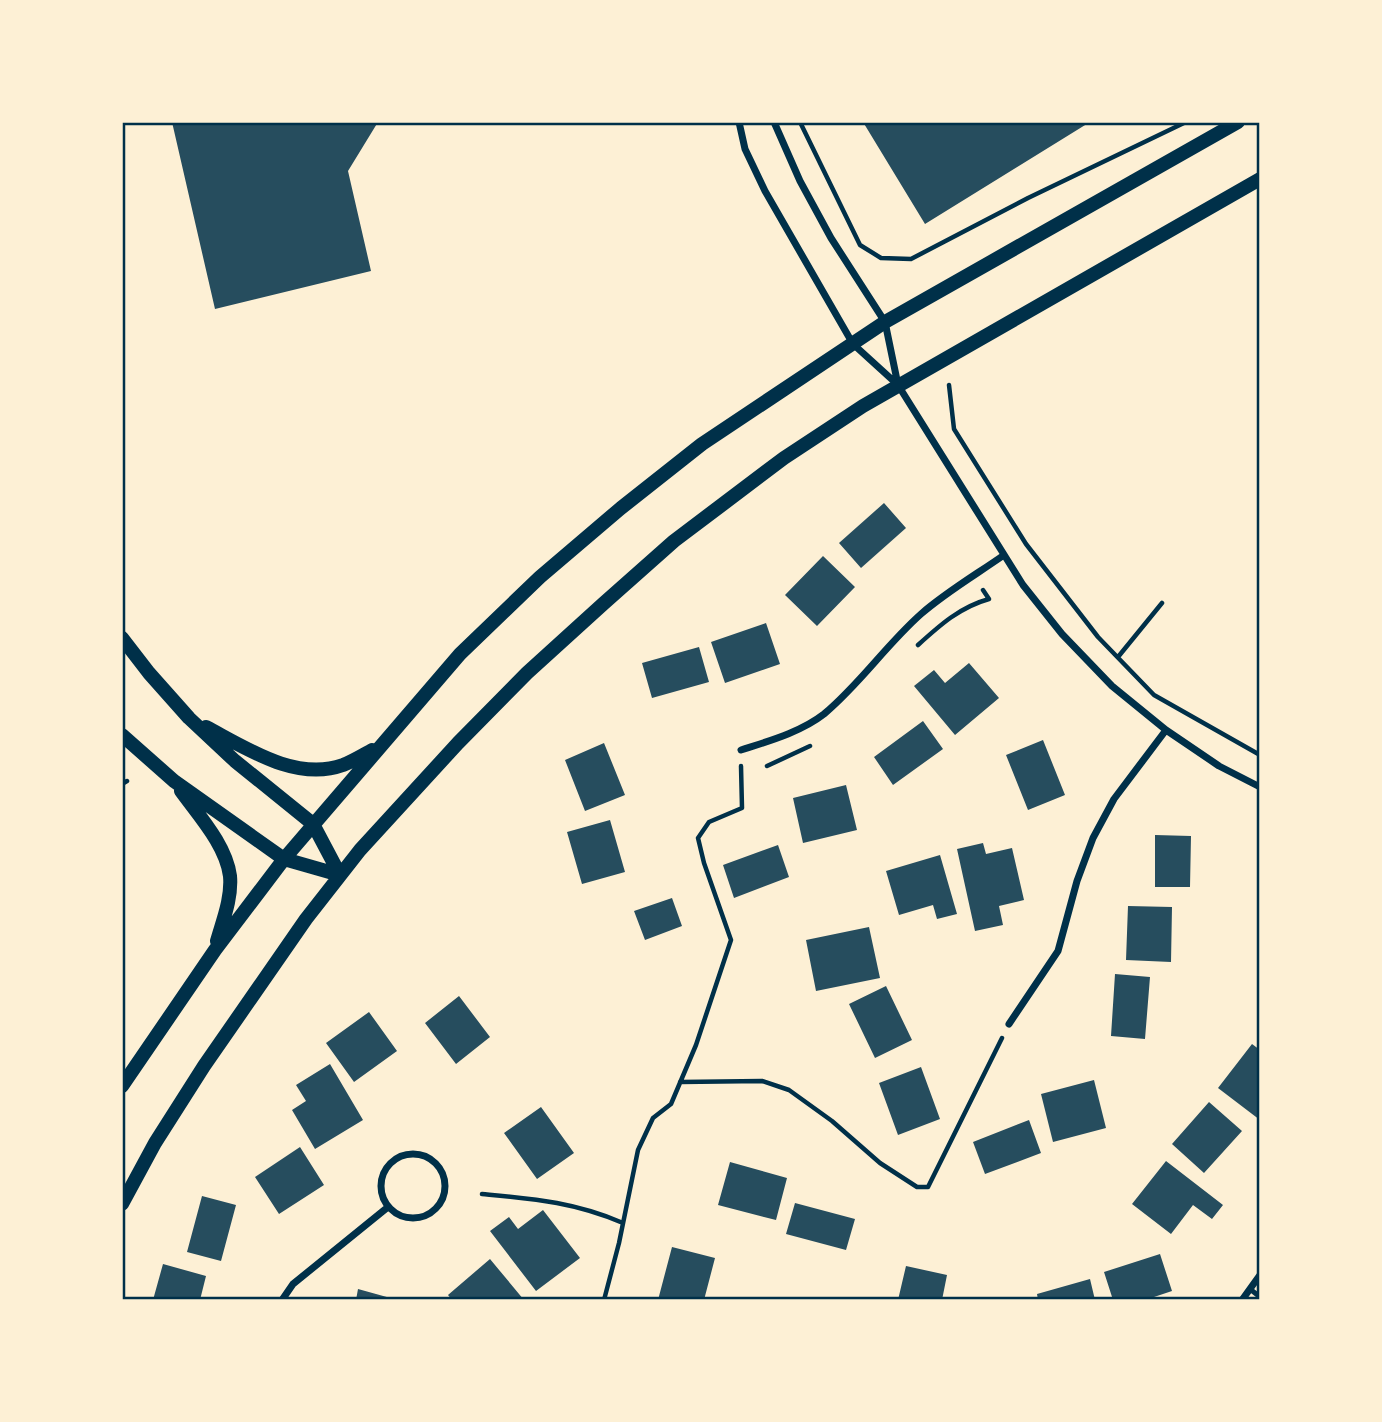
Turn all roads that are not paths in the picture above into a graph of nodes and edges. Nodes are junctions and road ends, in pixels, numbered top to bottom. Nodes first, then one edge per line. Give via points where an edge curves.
1 (739, 122) edge
2 (774, 122) edge
3 (1238, 122) edge
4 (1259, 179) edge
5 (885, 322) junction
6 (853, 344) junction
7 (898, 385) junction
8 (1004, 555) junction
9 (122, 638) edge
10 (189, 718) junction
11 (1166, 730) junction
12 (122, 735) edge
13 (380, 745) junction
14 (741, 750) road end
15 (174, 781) junction
16 (1259, 787) edge
17 (313, 824) junction
18 (284, 859) junction
19 (340, 875) junction
20 (215, 950) junction
21 (1009, 1024) road end
22 (122, 1086) edge
23 (122, 1204) edge
24 (388, 1207) junction
25 (1259, 1275) edge
26 (1250, 1289) junction
27 (1259, 1297) edge
28 (282, 1300) edge
29 (1242, 1300) edge

1 - 6 street via 745,149 765,191
2 - 5 street via 831,238
3 - 5 main road
4 - 7 main road
5 - 6 main road
5 - 7 street
6 - 7 street
6 - 13 main road via 702,444 600,525 460,654
7 - 8 street
7 - 19 main road via 784,458 674,541 517,683 407,797
8 - 11 street via 1062,634 1112,686
8 - 14 street via 923,612 823,715
9 - 10 main road
10 - 13 main road via 255,753 305,768 344,765
10 - 17 main road
11 - 16 street
11 - 21 street via 1114,799 1093,838 1058,951
12 - 15 main road
13 - 17 main road
15 - 18 main road
15 - 20 main road via 212,834 230,877 228,907
17 - 18 main road
17 - 19 main road
18 - 19 main road
18 - 20 main road
19 - 23 main road via 204,1066
20 - 22 main road
24 - 24 street via 399,1216 416,1219 440,1206 446,1189 437,1164 414,1154 391,1163 380,1189
24 - 28 street via 293,1284
25 - 26 street
26 - 27 lane
26 - 29 street

